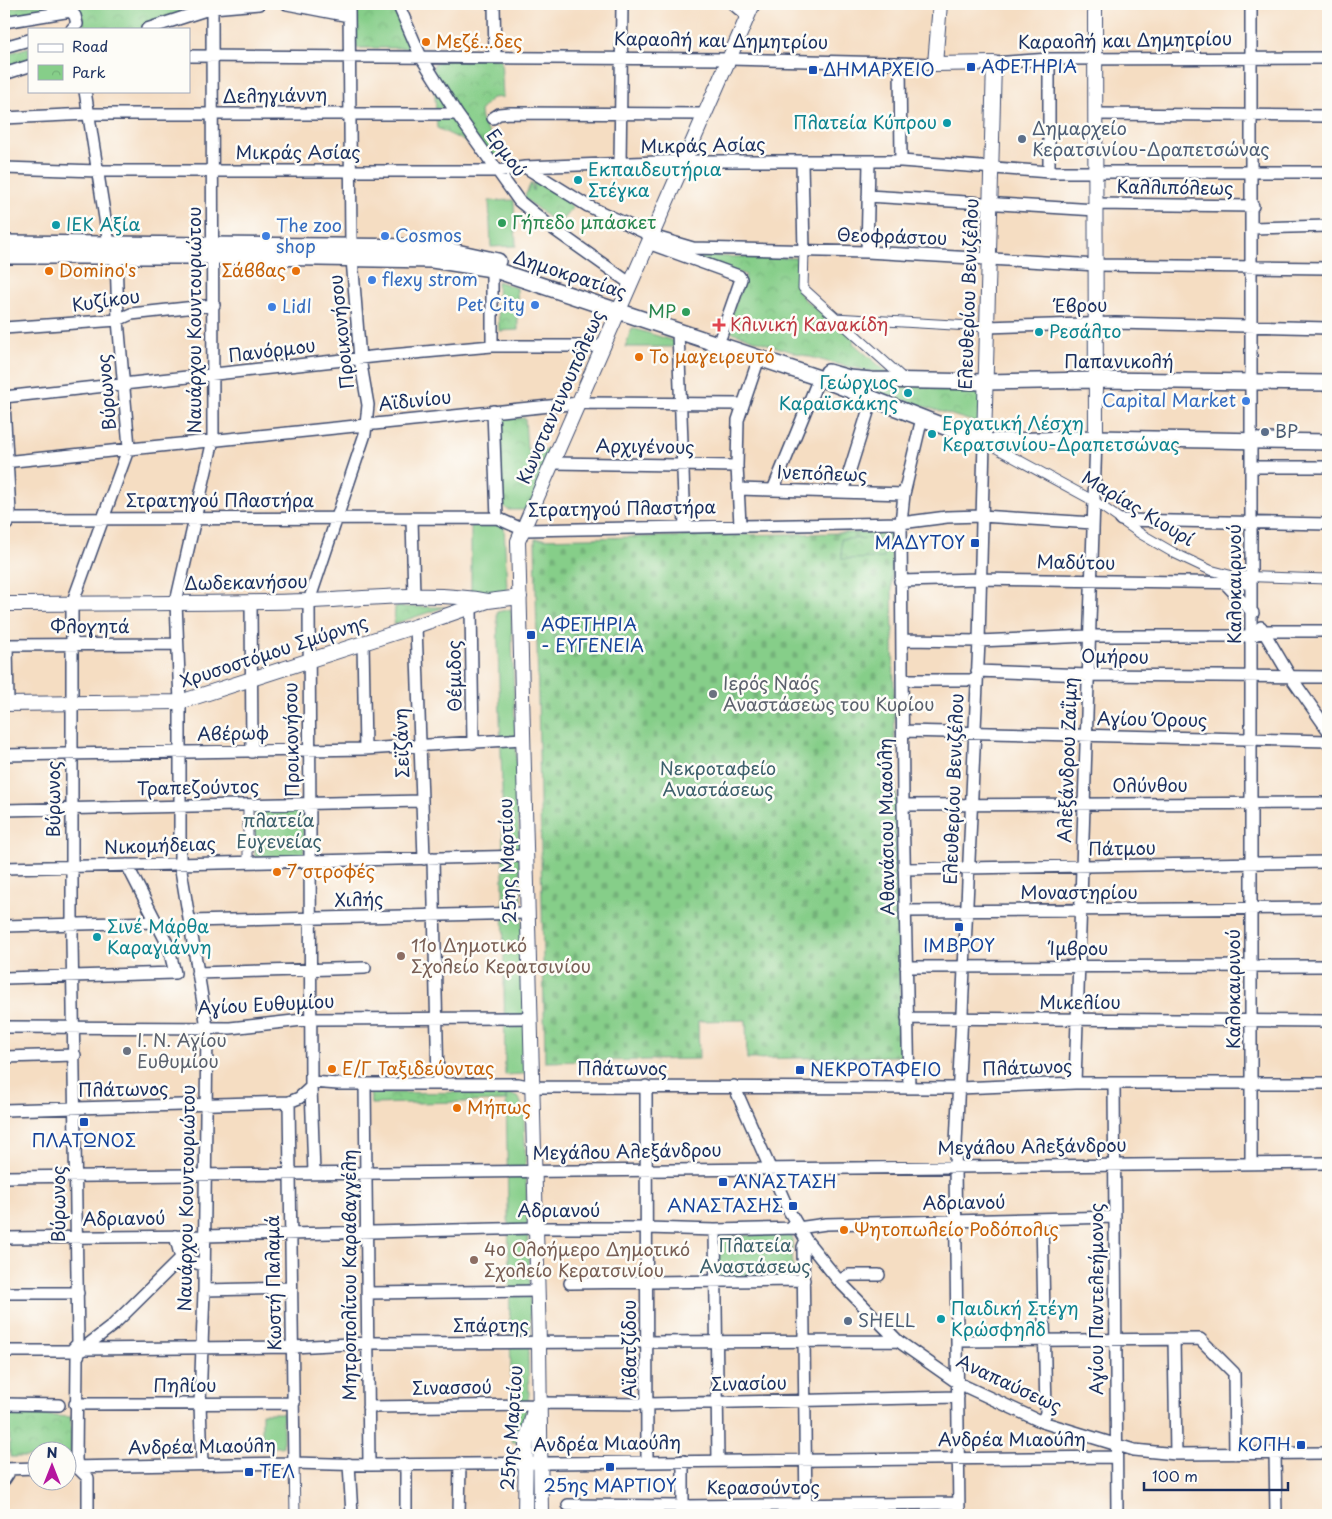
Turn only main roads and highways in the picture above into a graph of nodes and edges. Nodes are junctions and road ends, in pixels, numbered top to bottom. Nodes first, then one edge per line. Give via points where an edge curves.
1 (4, 243) edge
2 (112, 250) junction
3 (352, 252) junction
4 (4, 256) edge
5 (621, 306) junction
6 (985, 382) joint
7 (1328, 383) edge
8 (1328, 442) edge

1 - 2 main road, Δημοκρατίας
2 - 3 main road, Δημοκρατίας
2 - 4 main road, Δημοκρατίας
3 - 5 main road, Δημοκρατίας via 492,269
3 - 5 main road, Δημοκρατίας via 433,247 492,258
5 - 6 main road, Δημοκρατίας via 849,378
5 - 8 main road, Δημοκρατίας via 678,331 819,378 984,442 1096,438
6 - 7 main road, Παπανικολή

